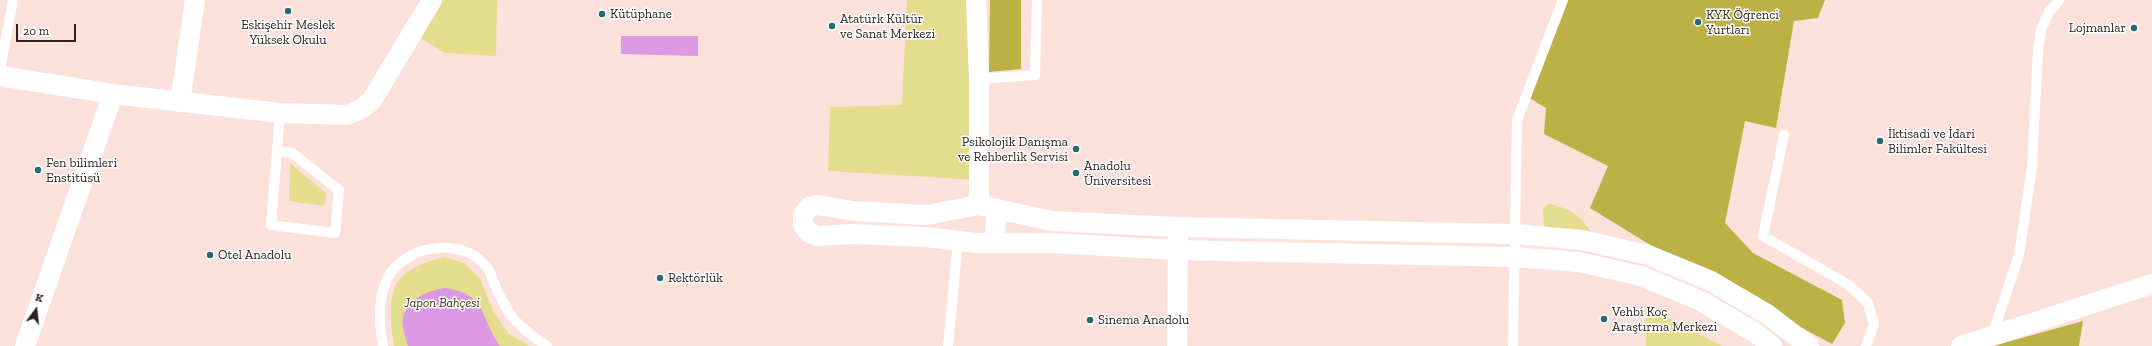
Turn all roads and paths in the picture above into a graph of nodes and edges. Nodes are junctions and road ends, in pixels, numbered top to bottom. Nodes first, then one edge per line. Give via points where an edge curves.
1 (13, 0) edge
2 (195, 0) edge
3 (432, 0) edge
4 (976, 0) edge
5 (1036, 0) edge
6 (1563, 0) edge
7 (2059, 0) edge
8 (0, 70) edge
9 (0, 76) edge
10 (979, 79) junction
11 (113, 94) junction
12 (180, 102) junction
13 (280, 113) junction
14 (1784, 134) dead end
15 (277, 151) junction
16 (988, 207) junction
17 (959, 209) junction
18 (1178, 227) junction
19 (1516, 234) junction
20 (958, 241) junction
21 (994, 243) junction
22 (1177, 250) junction
23 (1515, 257) junction
24 (2152, 284) edge
25 (1991, 338) junction
26 (25, 346) edge
27 (383, 346) edge
28 (547, 346) edge
29 (948, 346) edge
30 (1177, 346) edge
31 (1513, 346) edge
32 (1772, 346) edge
33 (1809, 346) edge
34 (1866, 346) edge
35 (1961, 346) edge

1 - 8 lane
2 - 12 street
3 - 13 street via 372,100 361,109 347,115
4 - 10 street
5 - 10 lane via 1035,74
6 - 19 lane via 1517,120
7 - 25 lane via 2049,12 2041,30 2032,167 2019,255
9 - 11 street
10 - 16 street
11 - 12 street
11 - 26 street
12 - 13 street
13 - 15 lane
14 - 34 lane via 1763,236 1849,285 1868,303 1874,324
15 - 15 lane via 271,225 335,233 339,190 292,153
16 - 17 street
16 - 18 street via 1052,221
16 - 21 street
17 - 20 street
17 - 20 street via 927,215 853,211 818,205 809,208 803,215 803,225 808,232 817,236 852,234
18 - 19 street
18 - 22 street
19 - 23 lane
19 - 33 street via 1582,240 1648,255 1709,280 1767,314
20 - 21 street
20 - 29 lane
21 - 22 street via 1051,243
22 - 23 street
22 - 30 street
23 - 31 lane
23 - 32 street via 1579,262 1641,276 1699,300 1754,332
24 - 25 street
25 - 35 street
27 - 28 lane via 379,326 381,298 390,273 397,265 416,253 437,247 459,249 479,258 489,270 503,303 515,320 530,335

